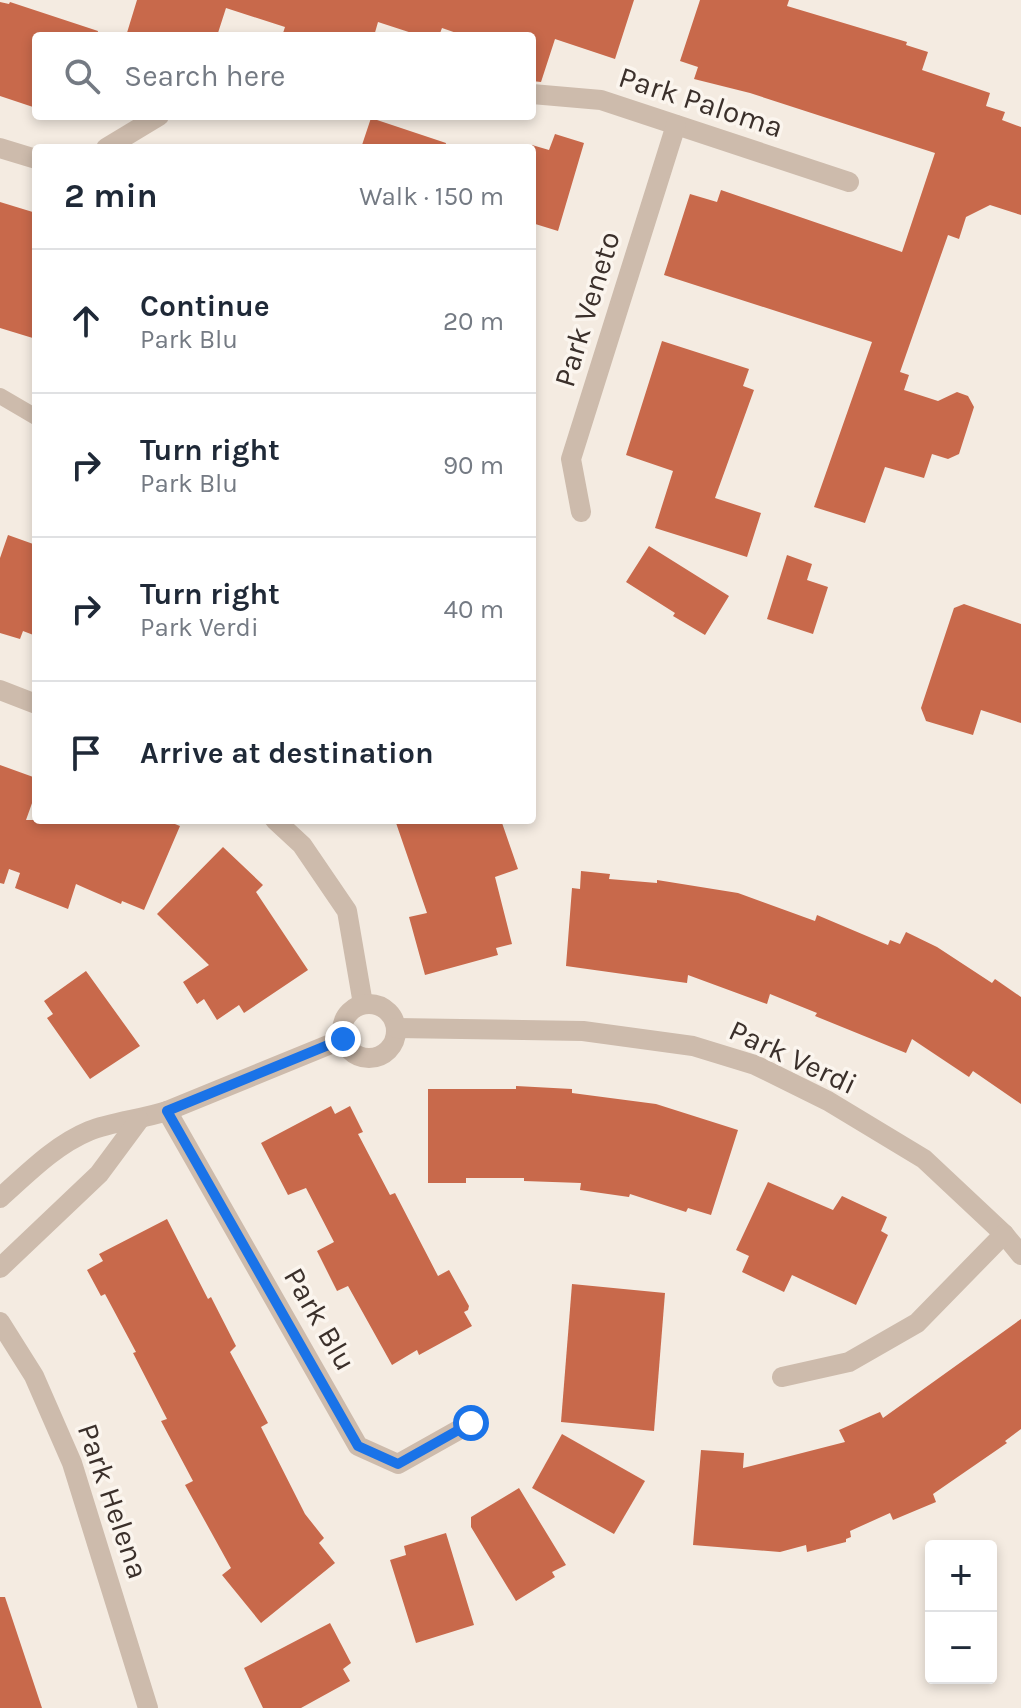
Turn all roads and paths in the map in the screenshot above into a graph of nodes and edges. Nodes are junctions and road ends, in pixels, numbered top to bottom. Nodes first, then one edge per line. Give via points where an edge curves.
1 (536, 94) edge
2 (152, 120) edge
3 (676, 125) junction
4 (113, 144) edge
5 (0, 148) edge
6 (32, 158) edge
7 (849, 182) dead end
8 (0, 396) edge
9 (32, 415) edge
10 (581, 512) dead end
11 (0, 690) edge
12 (32, 702) edge
13 (279, 824) edge
14 (363, 1004) junction
15 (396, 1028) junction
16 (343, 1039) junction
17 (167, 1111) junction
18 (139, 1120) junction
19 (0, 1198) edge
20 (1004, 1234) junction
21 (1021, 1255) edge
22 (0, 1268) edge
23 (0, 1322) edge
24 (782, 1377) dead end
25 (471, 1423) dead end
26 (148, 1708) edge

1 - 3 street, Park Paloma via 601,100
2 - 4 street
3 - 7 street, Park Paloma
3 - 10 street, Park Veneto via 571,459
5 - 6 street
8 - 9 lane
11 - 12 street
13 - 14 street via 302,845 347,911
14 - 15 street via 388,1011
14 - 16 street via 348,1014
15 - 16 street via 391,1045 378,1056 354,1053
15 - 20 street, Park Verdi via 583,1031 693,1046 755,1065 828,1101 924,1159
16 - 17 street
17 - 18 street
17 - 25 street, Park Blu via 358,1446 398,1464
18 - 19 street via 91,1130 67,1143
18 - 22 street via 99,1174
20 - 21 street, Park Verdi
20 - 24 street via 917,1323 849,1362
23 - 26 street, Park Helena via 34,1376 72,1463

